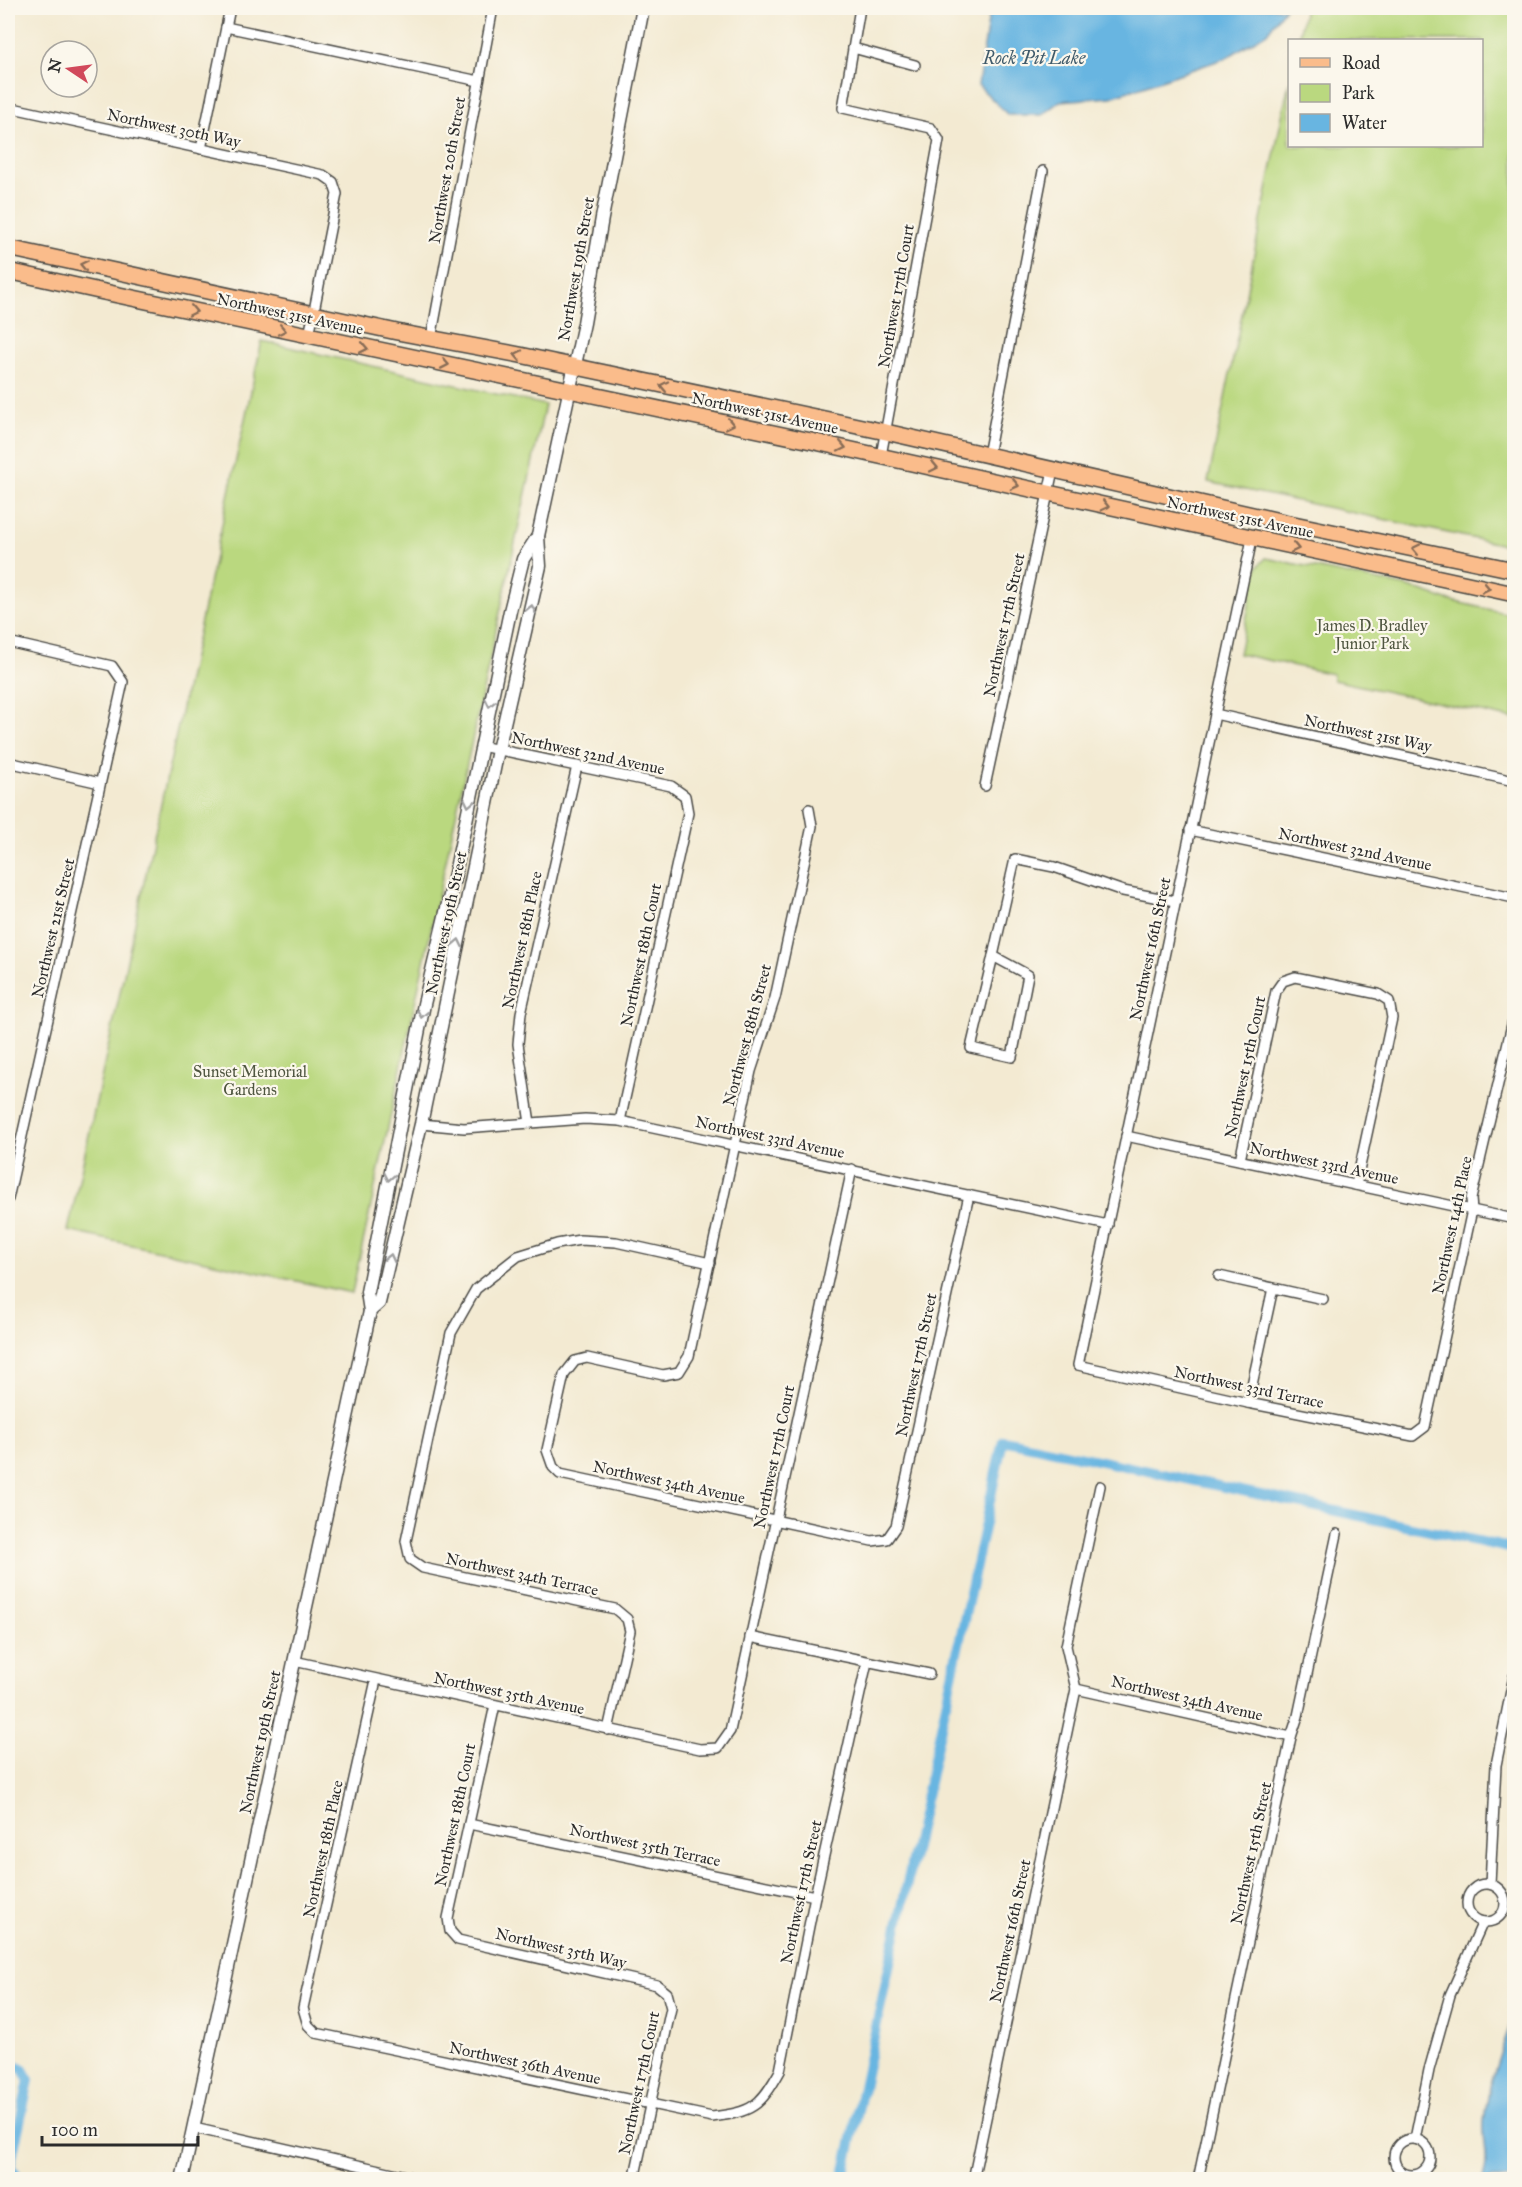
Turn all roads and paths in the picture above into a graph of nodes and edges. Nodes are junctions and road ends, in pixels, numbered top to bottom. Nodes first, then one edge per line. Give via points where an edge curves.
1 (230, 8) edge
2 (493, 8) edge
3 (643, 8) edge
4 (860, 8) edge
5 (226, 27) junction
6 (853, 48) junction
7 (915, 65) dead end
8 (479, 81) junction
9 (8, 107) edge
10 (201, 149) junction
11 (1043, 171) dead end
12 (8, 248) edge
13 (8, 271) edge
14 (314, 314) junction
15 (309, 336) junction
16 (431, 339) junction
17 (575, 367) junction
18 (570, 390) junction
19 (886, 432) junction
20 (988, 455) junction
21 (881, 456) junction
22 (1053, 470) junction
23 (1047, 493) junction
24 (1284, 522) junction
25 (538, 536) junction
26 (1252, 539) junction
27 (1515, 570) edge
28 (1515, 594) edge
29 (8, 642) edge
30 (1215, 714) junction
31 (481, 746) junction
32 (498, 750) junction
33 (8, 762) edge
34 (577, 766) junction
35 (1515, 781) edge
36 (100, 783) junction
37 (985, 786) dead end
38 (685, 796) joint
39 (809, 809) dead end
40 (1190, 830) junction
41 (1515, 898) edge
42 (1175, 901) junction
43 (993, 957) junction
44 (1515, 1016) edge
45 (620, 1121) junction
46 (530, 1123) junction
47 (421, 1124) junction
48 (1126, 1136) junction
49 (735, 1145) junction
50 (1240, 1160) junction
51 (852, 1169) junction
52 (1356, 1185) junction
53 (969, 1194) junction
54 (8, 1200) edge
55 (1472, 1210) junction
56 (1515, 1219) edge
57 (1108, 1225) junction
58 (710, 1263) junction
59 (1219, 1276) dead end
60 (1273, 1288) junction
61 (1323, 1299) dead end
62 (370, 1311) junction
63 (1078, 1365) joint
64 (1248, 1403) junction
65 (1413, 1436) joint
66 (553, 1467) joint
67 (1100, 1486) dead end
68 (776, 1521) junction
69 (1337, 1534) dead end
70 (887, 1539) joint
71 (750, 1637) junction
72 (294, 1661) junction
73 (867, 1662) junction
74 (929, 1674) dead end
75 (1515, 1676) edge
76 (376, 1680) junction
77 (1076, 1689) junction
78 (495, 1705) junction
79 (609, 1730) junction
80 (1291, 1737) junction
81 (718, 1748) joint
82 (469, 1824) junction
83 (1490, 1884) junction
84 (815, 1896) junction
85 (1483, 1922) junction
86 (450, 1931) joint
87 (667, 1993) joint
88 (308, 2025) joint
89 (650, 2104) junction
90 (741, 2114) joint
91 (194, 2128) junction
92 (1415, 2139) junction
93 (1408, 2177) edge
94 (182, 2180) edge
95 (424, 2180) edge
96 (634, 2180) edge
97 (972, 2180) edge
98 (1198, 2180) edge

1 - 5 street
2 - 8 street, Northwest 20th Street
3 - 17 street, Northwest 19th Street
4 - 6 street
5 - 8 street
5 - 10 street
6 - 7 street
6 - 19 street, Northwest 17th Court via 843,108 932,128 939,140
8 - 16 street, Northwest 20th Street
9 - 10 street, Northwest 30th Way
10 - 14 street, Northwest 30th Way via 323,175 333,182 338,194
11 - 20 street
14 -> 12 main road, Northwest 31st Avenue
13 -> 15 main road, Northwest 31st Avenue
14 - 15 street
14 - 16 main road, Northwest 31st Avenue
15 -> 18 main road, Northwest 31st Avenue
17 -> 16 main road, Northwest 31st Avenue
17 - 18 street, Northwest 19th Street
19 -> 17 main road, Northwest 31st Avenue
18 -> 21 main road, Northwest 31st Avenue
18 - 25 street, Northwest 19th Street
19 - 20 main road, Northwest 31st Avenue
19 - 21 street, Northwest 17th Court
20 - 22 main road, Northwest 31st Avenue
21 -> 23 main road, Northwest 31st Avenue
22 - 23 street, Northwest 17th Street
22 - 24 main road, Northwest 31st Avenue
23 -> 26 main road, Northwest 31st Avenue
23 - 37 street, Northwest 17th Street
24 - 26 main road via 1269,524
27 -> 24 main road, Northwest 31st Avenue
25 -> 31 street, Northwest 19th Street via 523,559
32 -> 25 street, Northwest 19th Street via 540,566
26 -> 28 main road, Northwest 31st Avenue
26 - 30 street, Northwest 16th Street
29 - 36 street, Northwest 21st Street via 112,666 123,682
30 - 35 street, Northwest 31st Way
30 - 40 street, Northwest 16th Street
31 - 32 street, Northwest 32nd Avenue
31 -> 62 street, Northwest 19th Street via 388,1180 367,1292
32 - 34 street, Northwest 32nd Avenue
47 -> 32 street, Northwest 19th Street
33 - 36 street
34 - 38 street, Northwest 32nd Avenue via 671,786
34 - 46 street, Northwest 18th Place via 520,1013 518,1044
36 - 54 street, Northwest 21st Street
38 - 45 street, Northwest 18th Court via 688,813
39 - 49 street, Northwest 18th Street via 812,826 775,998 751,1071
40 - 41 street, Northwest 32nd Avenue
40 - 42 street, Northwest 16th Street
42 - 43 street via 1123,891 1054,867 1015,859
42 - 48 street, Northwest 16th Street
43 - 43 street via 971,1048 1012,1057 1028,975
44 - 55 street, Northwest 14th Place
45 - 46 street, Northwest 33rd Avenue
45 - 49 street, Northwest 33rd Avenue
46 - 47 street, Northwest 33rd Avenue via 464,1128
62 -> 47 street, Northwest 19th Street via 379,1303
48 - 50 street, Northwest 33rd Avenue
48 - 57 street, Northwest 16th Street
49 - 51 street, Northwest 33rd Avenue
49 - 58 street, Northwest 18th Street
50 - 52 street, Northwest 33rd Avenue
50 - 52 street, Northwest 15th Court via 1276,991 1283,981 1295,977 1378,994 1389,1001 1392,1018
51 - 53 street, Northwest 33rd Avenue
51 - 68 street, Northwest 17th Court
52 - 55 street, Northwest 33rd Avenue
53 - 57 street, Northwest 33rd Avenue
53 - 70 street, Northwest 17th Street via 896,1526
55 - 56 street, Northwest 33rd Avenue
55 - 65 street, Northwest 14th Place via 1425,1427
57 - 63 street, Northwest 16th Street
58 - 66 street, Northwest 18th Street via 689,1356 679,1372 663,1375 587,1358 575,1361 564,1375 547,1450
58 - 79 street, Northwest 34th Terrace via 616,1242 580,1240 518,1256 476,1289 451,1333 406,1541 410,1559 423,1568 615,1609 627,1619 630,1631
59 - 60 street
60 - 61 street
60 - 64 street
62 - 72 street, Northwest 19th Street
63 - 64 street, Northwest 33rd Terrace
64 - 65 street, Northwest 33rd Terrace
66 - 68 street, Northwest 34th Avenue via 560,1474
67 - 77 street via 1066,1646
68 - 70 street, Northwest 34th Avenue via 872,1541
68 - 71 street, Northwest 17th Court
69 - 80 street, Northwest 15th Street
71 - 73 street
71 - 81 street, Northwest 17th Court via 730,1731
72 - 76 street, Northwest 35th Avenue
72 - 91 street, Northwest 19th Street
73 - 74 street
73 - 84 street, Northwest 17th Street
75 - 83 street via 1496,1766
76 - 78 street, Northwest 35th Avenue
76 - 88 street, Northwest 18th Place via 303,2008
77 - 80 street, Northwest 34th Avenue
77 - 97 street, Northwest 16th Street
78 - 79 street, Northwest 35th Avenue
78 - 82 street, Northwest 18th Court
79 - 81 street, Northwest 35th Avenue via 700,1749
80 - 98 street, Northwest 15th Street
82 - 84 street, Northwest 35th Terrace
82 - 86 street, Northwest 18th Court via 448,1918
83 - 85 street via 1502,1892 1505,1906 1497,1919
83 - 85 street via 1475,1887 1467,1899 1470,1914
84 - 90 street, Northwest 17th Street via 780,2071 758,2104
85 - 92 street via 1450,1995
86 - 87 street, Northwest 35th Way via 458,1940 657,1985
87 - 89 street, Northwest 17th Court via 671,2008
88 - 89 street, Northwest 36th Avenue via 316,2033
89 - 90 street, Northwest 36th Avenue via 712,2117
89 - 96 street, Northwest 17th Court
91 - 94 street, Northwest 19th Street
91 - 95 street
92 - 93 street via 1402,2142 1394,2154 1396,2167
92 - 93 street via 1427,2147 1430,2161 1422,2172

